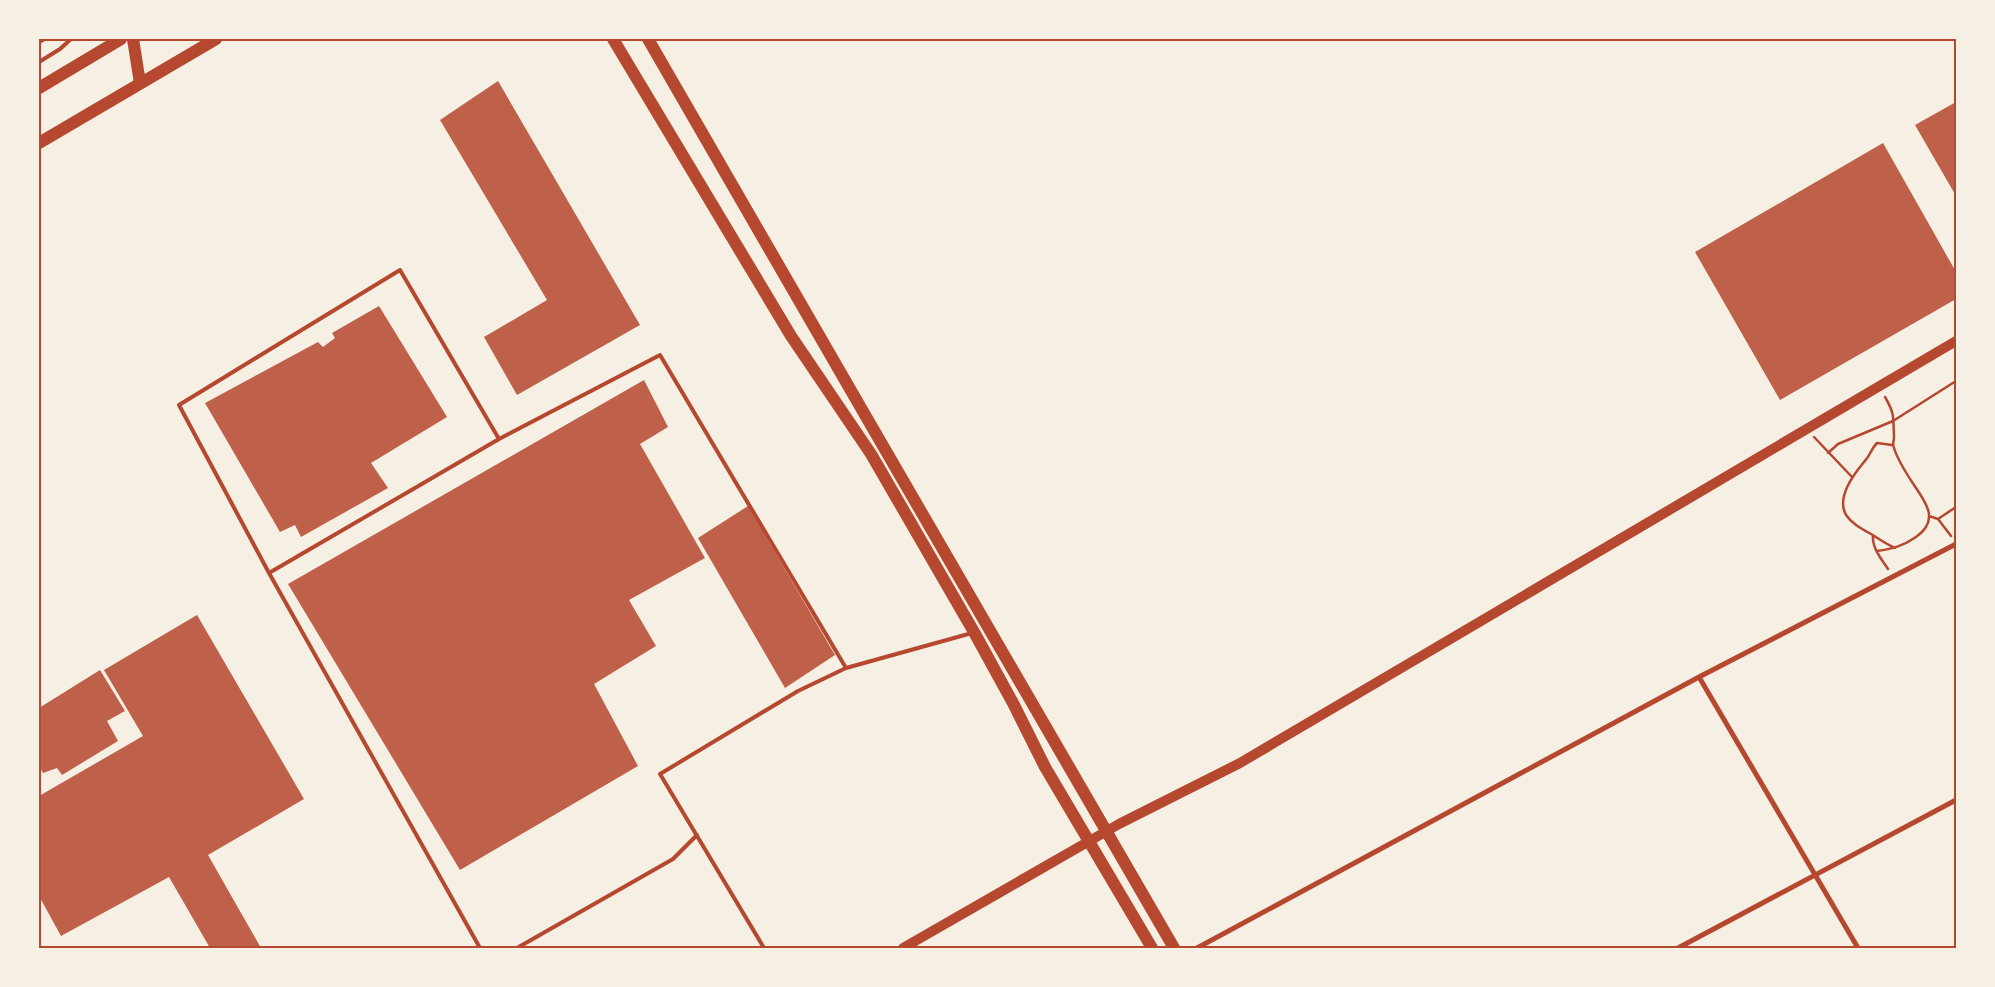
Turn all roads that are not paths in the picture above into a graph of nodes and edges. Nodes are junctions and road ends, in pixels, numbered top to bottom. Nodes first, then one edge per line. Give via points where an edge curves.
1 (71, 39) edge
2 (121, 39) edge
3 (133, 39) edge
4 (216, 39) edge
5 (613, 39) edge
6 (648, 39) edge
7 (39, 62) edge
8 (140, 83) junction
9 (39, 88) edge
10 (39, 143) edge
11 (1956, 341) edge
12 (499, 439) junction
13 (1956, 543) edge
14 (269, 573) junction
15 (974, 632) junction
16 (846, 668) junction
17 (1699, 676) junction
18 (1956, 800) edge
19 (1106, 832) junction
20 (697, 835) junction
21 (1089, 842) junction
22 (1815, 874) junction
23 (480, 948) edge
24 (518, 948) edge
25 (764, 948) edge
26 (903, 948) edge
27 (1152, 948) edge
28 (1174, 948) edge
29 (1197, 948) edge
30 (1678, 948) edge
31 (1858, 948) edge

1 - 7 lane
2 - 9 main road
3 - 8 main road
4 - 8 main road
5 - 15 main road via 791,336 871,454
6 - 19 main road
8 - 10 main road
11 - 19 main road via 1240,763
12 - 14 lane
12 - 14 lane via 400,270 179,405
12 - 16 lane via 660,355
13 - 17 street
14 - 23 lane
15 - 16 lane
15 - 21 main road via 1045,767
16 - 20 lane via 798,691 660,774
17 - 22 street
17 - 29 street
18 - 22 street
19 - 21 main road
19 - 28 main road
20 - 24 lane via 673,859
20 - 25 lane
21 - 26 main road
21 - 27 main road
22 - 30 street
22 - 31 street

